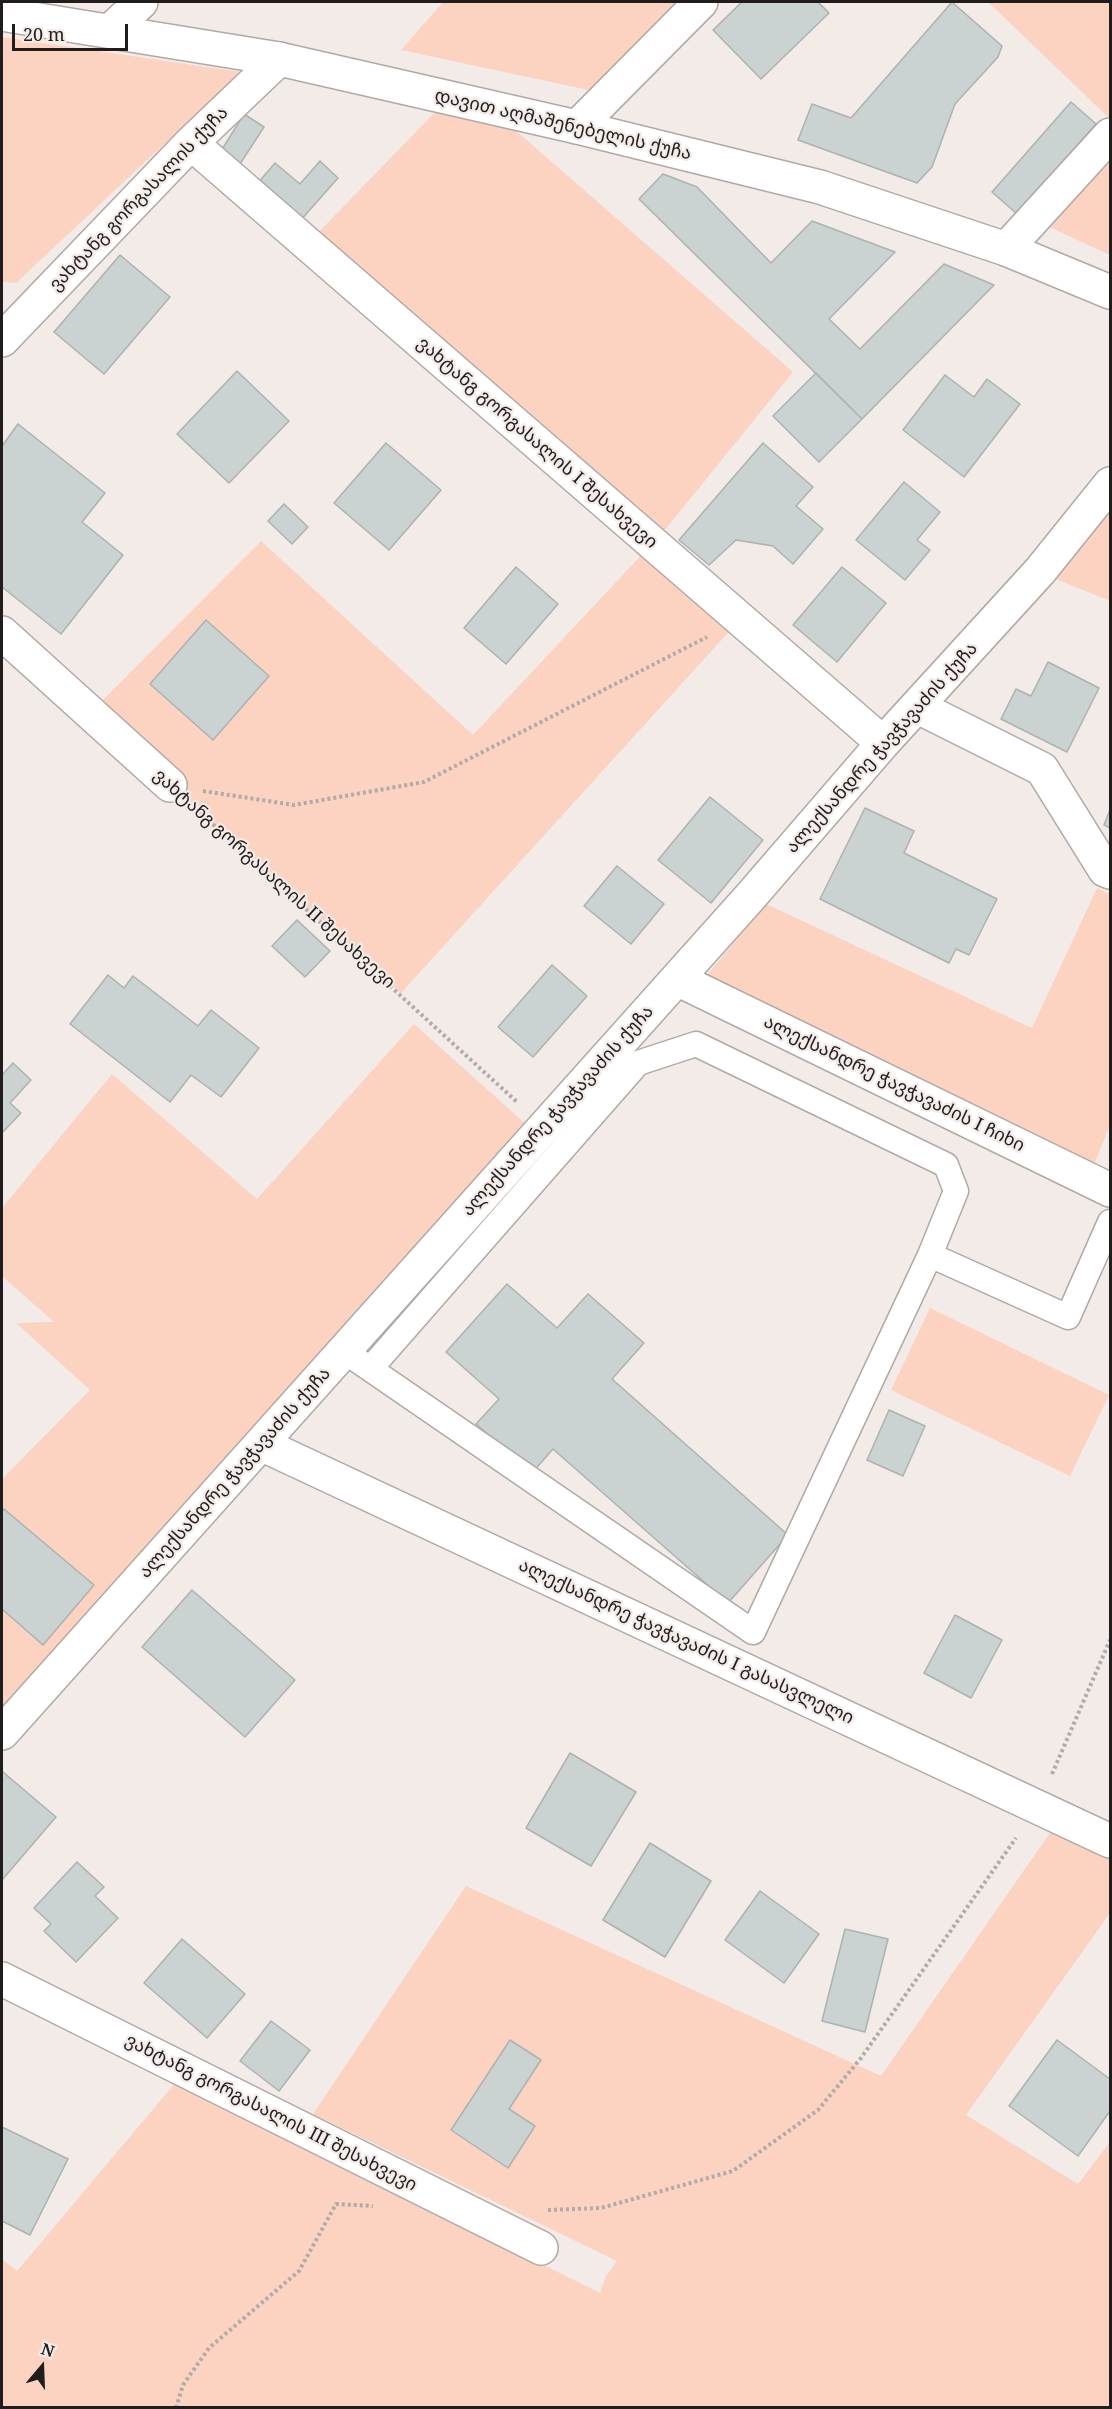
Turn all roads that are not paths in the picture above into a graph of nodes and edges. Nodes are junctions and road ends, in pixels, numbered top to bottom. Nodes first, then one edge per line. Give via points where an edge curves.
1 (141, 2) edge
2 (701, 2) edge
3 (2, 14) edge
4 (110, 31) junction
5 (279, 59) junction
6 (577, 127) junction
7 (1110, 135) edge
8 (191, 143) junction
9 (1006, 249) junction
10 (1110, 292) edge
11 (2, 340) edge
12 (1110, 484) edge
13 (2, 633) edge
14 (918, 707) junction
15 (883, 743) junction
16 (170, 785) road end
17 (1110, 872) edge
18 (677, 979) junction
19 (1110, 1190) edge
20 (1110, 1222) edge
21 (930, 1256) junction
22 (357, 1360) junction
23 (261, 1443) junction
24 (2, 1733) edge
25 (1110, 1841) edge
26 (2, 1979) edge
27 (541, 2248) dead end

1 - 4 street
2 - 6 street
3 - 4 street, დავით აღმაშენებელის ქუჩა
4 - 5 street, დავით აღმაშენებელის ქუჩა
5 - 6 street, დავით აღმაშენებელის ქუჩა
5 - 8 street, ვახტანგ გორგასალის ქუჩა
6 - 9 street, დავით აღმაშენებელის ქუჩა via 820,187
7 - 9 street
8 - 11 street, ვახტანგ გორგასალის ქუჩა
8 - 15 street, ვახტანგ გორგასალის I შესახვევი
9 - 10 street, დავით აღმაშენებელის ქუჩა
12 - 14 street, ალექსანდრე ჭავჭავაძის ქუჩა via 1040,572
13 - 16 street, ვახტანგ გორგასალის II შესახვევი
14 - 15 street, ალექსანდრე ჭავჭავაძის ქუჩა
14 - 17 street via 1042,769 1105,870
15 - 18 street, ალექსანდრე ჭავჭავაძის ქუჩა
18 - 19 street, ალექსანდრე ჭავჭავაძის I ჩიხი
18 - 22 street, ალექსანდრე ჭავჭავაძის ქუჩა via 544,1127
20 - 21 lane via 1068,1317
21 - 22 lane via 956,1191 946,1165 696,1044 638,1063
21 - 22 lane via 753,1632
22 - 23 street, ალექსანდრე ჭავჭავაძის ქუჩა
23 - 24 street, ალექსანდრე ჭავჭავაძის ქუჩა
23 - 25 street, ალექსანდრე ჭავჭავაძის I გასასვლელი
26 - 27 street, ვახტანგ გორგასალის III შესახვევი

